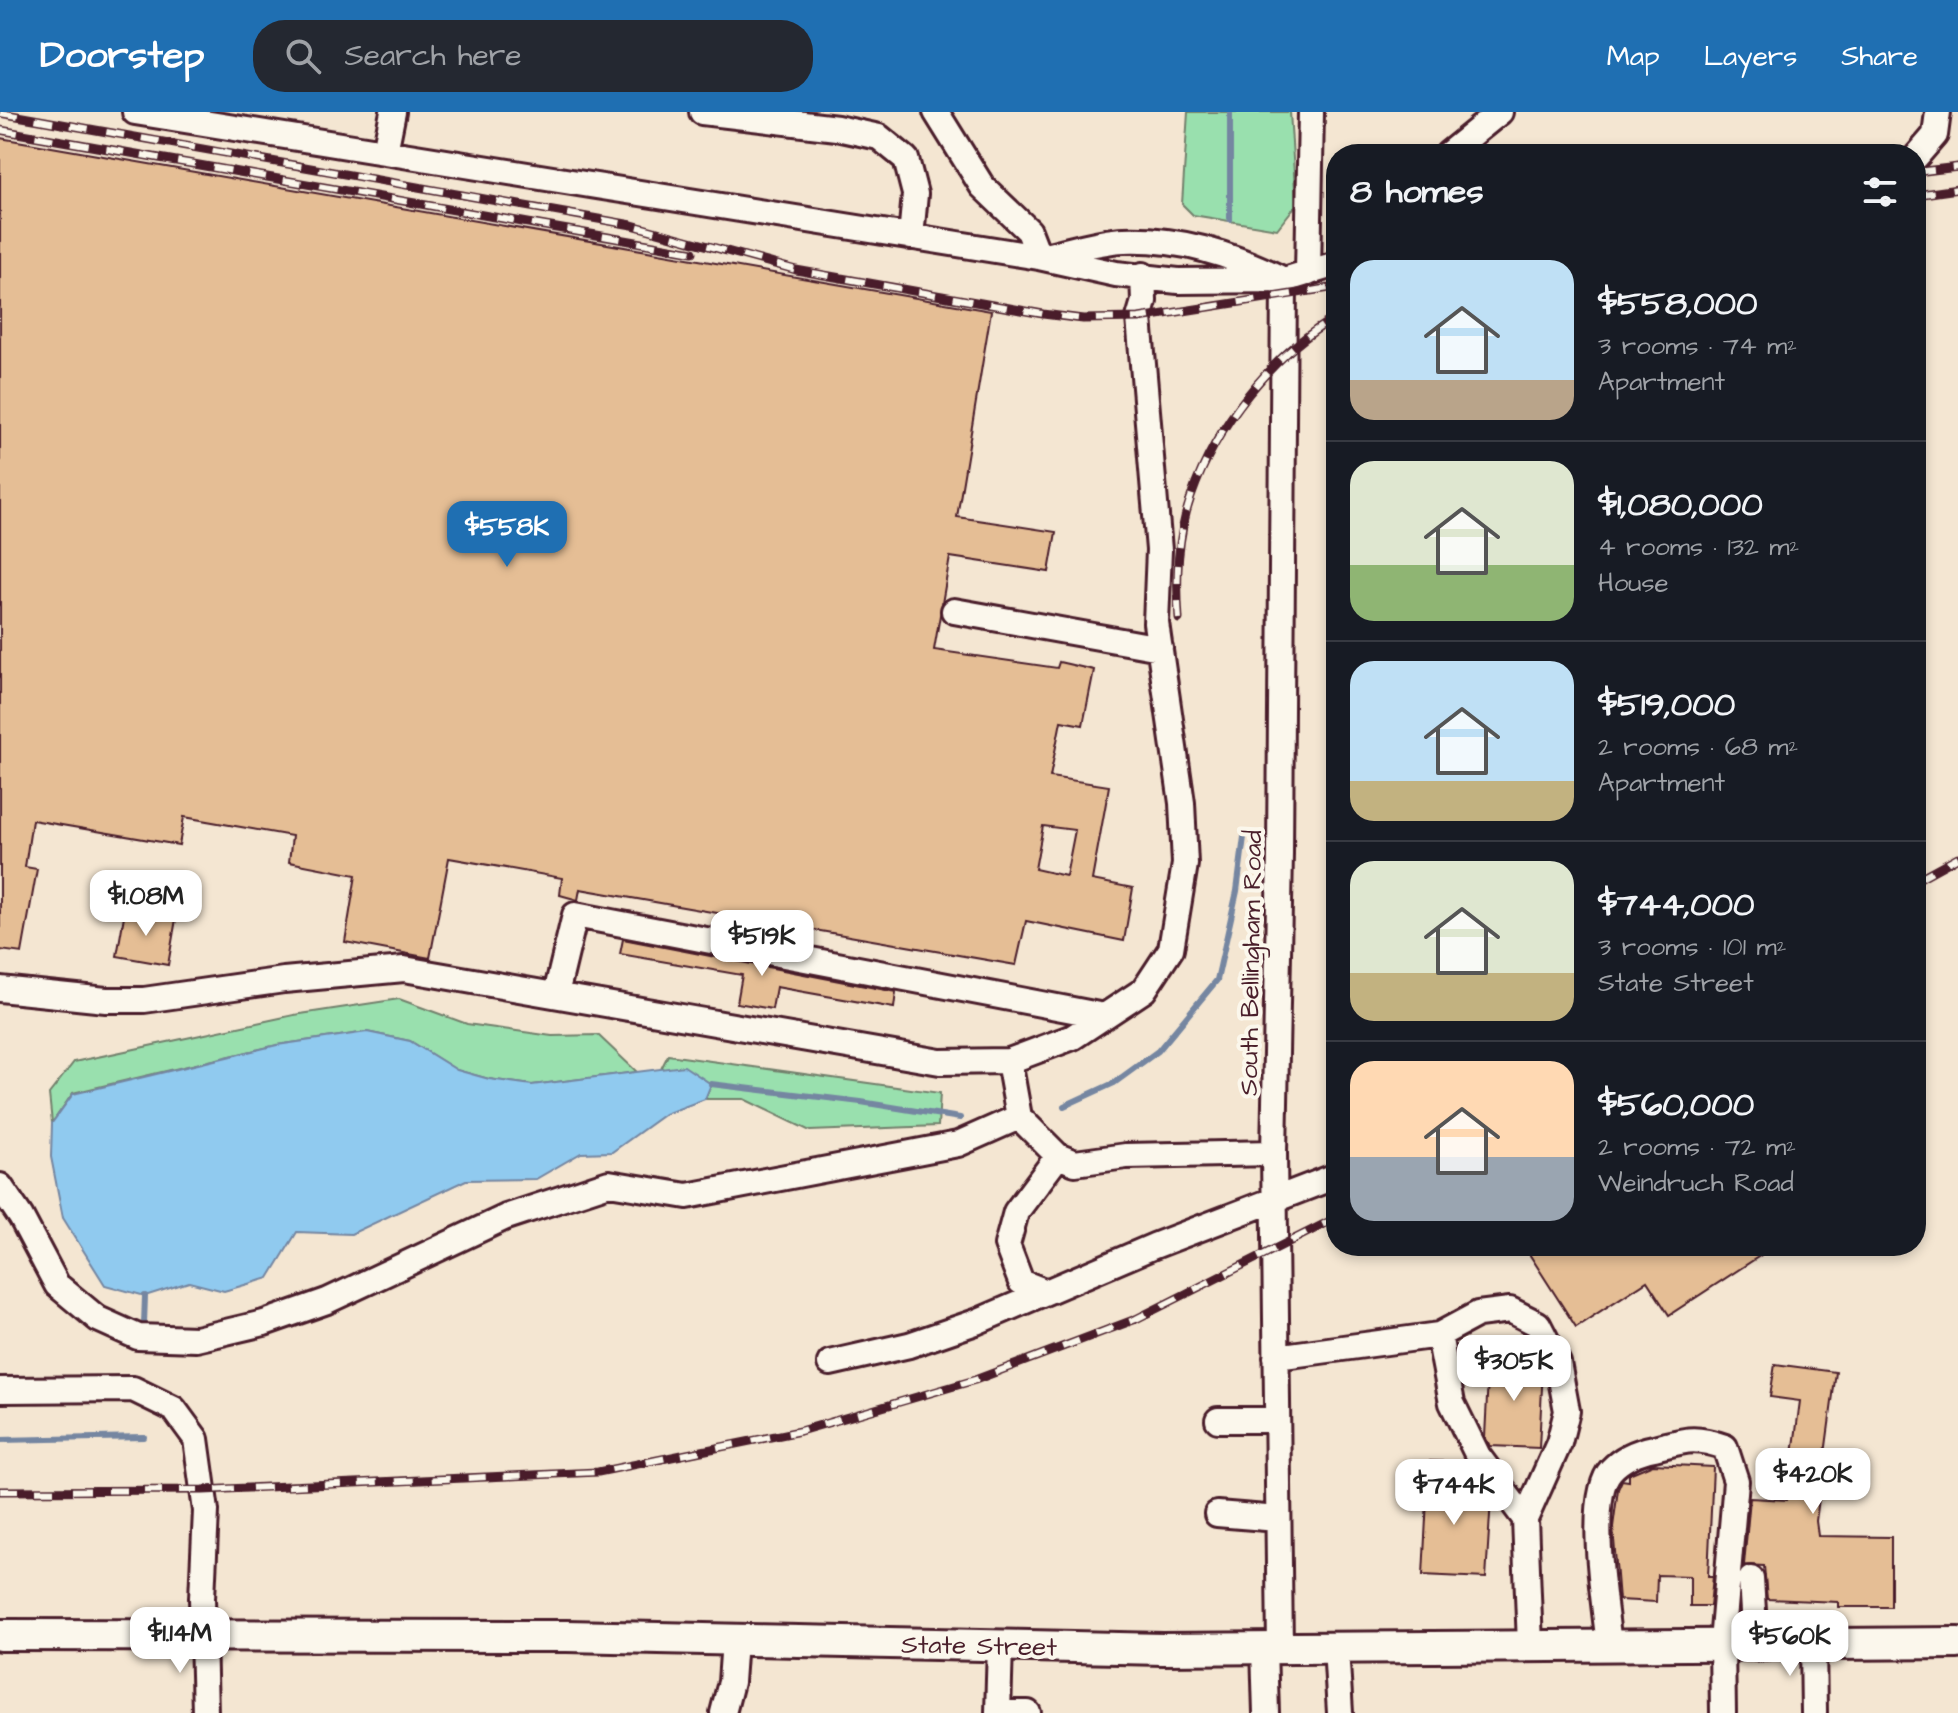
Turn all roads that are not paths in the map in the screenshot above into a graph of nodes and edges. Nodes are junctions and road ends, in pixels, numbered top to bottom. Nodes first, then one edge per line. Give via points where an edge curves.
1 (135, 112) edge
2 (393, 112) edge
3 (702, 112) edge
4 (936, 112) edge
5 (1311, 112) edge
6 (1500, 112) edge
7 (1938, 112) edge
8 (1460, 144) edge
9 (1926, 145) edge
10 (385, 152) junction
11 (911, 237) junction
12 (1326, 256) edge
13 (1039, 257) junction
14 (1326, 267) edge
15 (1308, 273) junction
16 (1143, 275) junction
17 (1284, 280) junction
18 (954, 611) dead end
19 (1160, 648) junction
20 (0, 989) edge
21 (556, 994) junction
22 (1104, 1016) junction
23 (1009, 1061) junction
24 (1019, 1117) junction
25 (1274, 1153) junction
26 (1058, 1156) junction
27 (1326, 1180) edge
28 (0, 1186) edge
29 (1274, 1201) junction
30 (1044, 1291) junction
31 (1439, 1335) junction
32 (1276, 1357) junction
33 (830, 1363) dead end
34 (0, 1390) edge
35 (1218, 1420) dead end
36 (1277, 1420) junction
37 (1217, 1514) dead end
38 (1278, 1519) junction
39 (1525, 1519) junction
40 (1751, 1579) dead end
41 (0, 1635) edge
42 (204, 1635) junction
43 (734, 1640) junction
44 (1722, 1643) junction
45 (1755, 1643) junction
46 (1813, 1643) junction
47 (1958, 1643) edge
48 (1000, 1645) junction
49 (1530, 1645) junction
50 (1609, 1645) junction
51 (1336, 1647) junction
52 (1272, 1648) junction
53 (205, 1713) edge
54 (723, 1713) edge
55 (1028, 1713) edge
56 (1266, 1713) edge
57 (1340, 1713) edge
58 (1723, 1713) edge
59 (1814, 1713) edge

1 - 10 street
2 - 10 street
3 - 11 street via 879,137 906,159 915,194
4 - 13 street via 982,186 1029,231
5 - 15 street
6 - 8 street
7 - 9 street via 1935,135
10 - 11 street
11 - 13 street
12 - 15 street
13 - 16 street
13 - 17 street via 1122,240 1186,243
14 - 15 street
15 - 17 street
16 - 17 street via 1178,281
16 - 19 street via 1139,318 1159,550
17 - 25 street, South Bellingham Road
18 - 19 street
19 - 22 street via 1182,803 1185,864 1171,949 1144,990
20 - 21 street via 144,1000 404,969
21 - 22 street via 575,915
21 - 23 street via 940,1062
22 - 23 street via 1073,1037
23 - 24 street
24 - 26 street
24 - 28 street via 958,1144 687,1196 609,1183 506,1217 327,1301 196,1339 138,1337 98,1319 57,1285
25 - 26 street via 1126,1156 1075,1163
25 - 29 street, South Bellingham Road
26 - 30 street via 1016,1212 1007,1245 1021,1282
27 - 29 street
29 - 30 street
29 - 32 street, South Bellingham Road
30 - 33 street via 909,1345
31 - 32 street
31 - 39 street via 1452,1403 1478,1456
31 - 39 street via 1478,1314 1510,1310 1538,1324 1558,1363 1567,1411 1559,1443
32 - 36 street, South Bellingham Road
34 - 42 street via 133,1389 174,1409 196,1439 206,1511
35 - 36 street
36 - 38 street, South Bellingham Road
37 - 38 street
38 - 52 street, South Bellingham Road
39 - 49 street
40 - 45 street
41 - 42 main road, State Street
42 - 43 main road, State Street
42 - 53 street
43 - 48 main road, State Street
43 - 54 street
44 - 45 main road, State Street
44 - 50 main road, State Street
44 - 50 street via 1736,1481 1725,1447 1698,1437 1637,1452 1611,1470 1599,1490
44 - 58 street
45 - 46 main road, State Street
46 - 47 main road, State Street
46 - 59 street
48 - 52 main road, State Street
48 - 55 street via 998,1713
49 - 50 main road, State Street
49 - 51 main road, State Street
51 - 52 main road, State Street
51 - 57 street
52 - 56 street, South Bellingham Road

